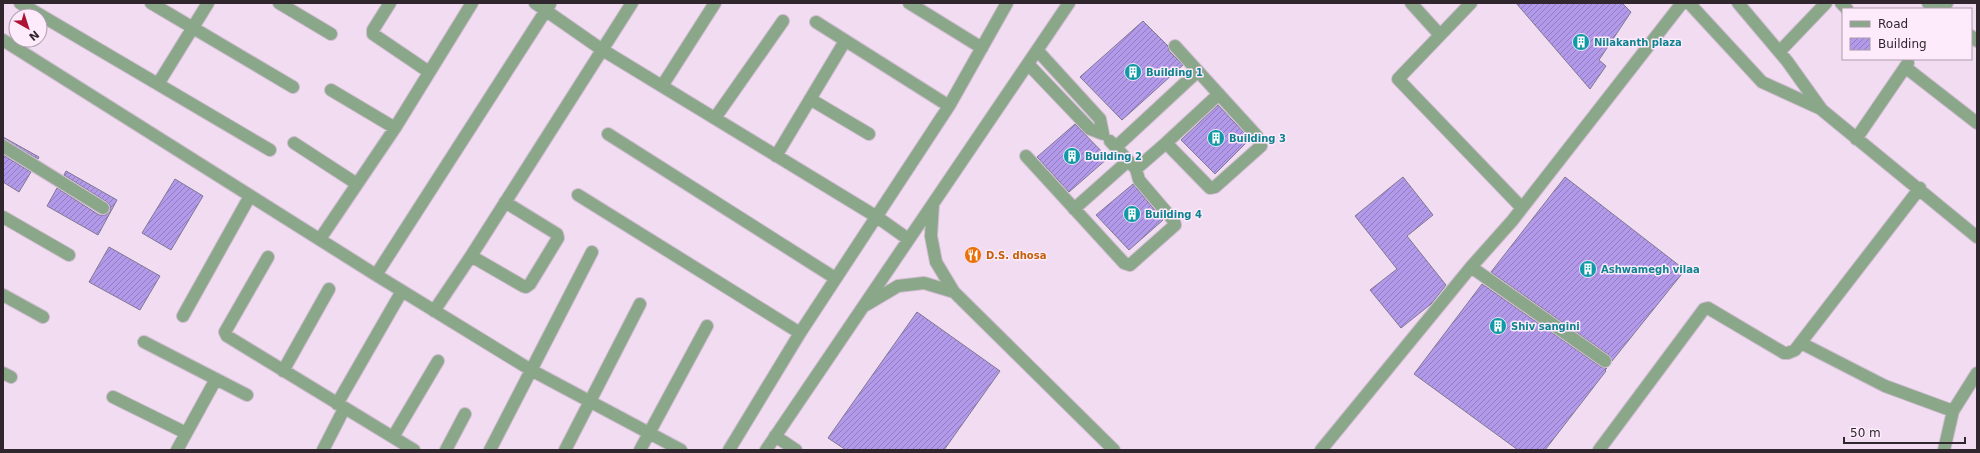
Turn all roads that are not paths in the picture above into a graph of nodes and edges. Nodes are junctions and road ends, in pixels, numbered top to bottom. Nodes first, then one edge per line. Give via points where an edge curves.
1 (20, 3) edge
2 (151, 3) edge
3 (208, 3) edge
4 (279, 3) edge
5 (390, 3) edge
6 (472, 3) edge
7 (535, 3) edge
8 (632, 3) edge
9 (714, 3) edge
10 (909, 3) edge
11 (1007, 3) edge
12 (1069, 3) edge
13 (1411, 3) edge
14 (1471, 3) edge
15 (1682, 3) edge
16 (1689, 3) edge
17 (1738, 3) edge
18 (1826, 3) edge
19 (548, 6) edge
20 (783, 21) dead end
21 (816, 22) dead end
22 (193, 28) junction
23 (331, 34) dead end
24 (1440, 35) junction
25 (3, 40) edge
26 (845, 41) junction
27 (1175, 46) dead end
28 (982, 48) junction
29 (602, 49) junction
30 (1037, 50) junction
31 (1780, 51) junction
32 (1907, 62) edge
33 (1028, 64) junction
34 (1198, 71) junction
35 (429, 72) junction
36 (158, 84) junction
37 (662, 86) junction
38 (293, 87) dead end
39 (331, 90) dead end
40 (1219, 94) junction
41 (810, 99) junction
42 (949, 106) junction
43 (1822, 110) junction
44 (715, 118) junction
45 (1977, 122) edge
46 (395, 128) junction
47 (608, 134) dead end
48 (869, 134) dead end
49 (1103, 134) junction
50 (1856, 139) junction
51 (294, 143) dead end
52 (1166, 143) junction
53 (3, 146) edge
54 (1116, 147) junction
55 (270, 150) dead end
56 (776, 156) junction
57 (1026, 156) dead end
58 (1132, 165) junction
59 (357, 184) junction
60 (1920, 188) junction
61 (250, 196) junction
62 (578, 196) dead end
63 (505, 202) junction
64 (933, 204) junction
65 (103, 208) dead end
66 (1522, 208) junction
67 (1074, 209) junction
68 (3, 217) edge
69 (877, 217) junction
70 (1977, 237) edge
71 (320, 239) junction
72 (908, 239) junction
73 (592, 252) dead end
74 (69, 255) dead end
75 (268, 256) dead end
76 (471, 256) junction
77 (1471, 267) junction
78 (376, 276) junction
79 (835, 278) junction
80 (329, 289) dead end
81 (402, 291) junction
82 (954, 292) junction
83 (3, 295) edge
84 (640, 304) dead end
85 (863, 306) junction
86 (434, 311) junction
87 (183, 316) dead end
88 (43, 317) dead end
89 (707, 326) dead end
90 (800, 333) junction
91 (144, 342) dead end
92 (1801, 343) junction
93 (438, 361) dead end
94 (1605, 361) dead end
95 (531, 370) junction
96 (283, 371) junction
97 (1977, 373) edge
98 (216, 379) junction
99 (247, 395) dead end
100 (113, 397) dead end
101 (591, 402) junction
102 (341, 406) junction
103 (1953, 411) junction
104 (465, 414) dead end
105 (186, 433) junction
106 (649, 434) junction
107 (775, 436) junction
108 (396, 443) edge
109 (177, 450) edge
110 (323, 450) edge
111 (414, 450) edge
112 (446, 450) edge
113 (490, 450) edge
114 (565, 450) edge
115 (640, 450) edge
116 (680, 450) edge
117 (729, 450) edge
118 (766, 450) edge
119 (796, 450) edge
120 (1114, 450) edge
121 (1321, 450) edge
122 (1599, 450) edge
123 (1944, 450) edge

1 - 36 street
2 - 22 street
3 - 22 street
4 - 23 street
5 - 35 street via 373,34
6 - 35 street
7 - 19 street
8 - 29 street
9 - 37 street
10 - 28 street
11 - 28 street
12 - 30 street
13 - 24 street
14 - 24 street
15 - 66 street
16 - 43 street via 1762,82
17 - 31 street
18 - 31 street
19 - 29 street
19 - 78 street
20 - 44 street
21 - 26 street
22 - 36 street
22 - 38 street
24 - 66 street via 1398,79
25 - 61 street
26 - 41 street
26 - 42 street
27 - 34 street
28 - 42 street
29 - 37 street
29 - 63 street
30 - 33 street
30 - 49 street via 1100,119
31 - 43 street
32 - 45 street
32 - 50 street
33 - 49 street via 1090,129
33 - 64 street
34 - 40 street
34 - 54 street
35 - 46 street
36 - 55 street
37 - 44 street
39 - 46 street
40 - 52 street
40 - 52 street via 1257,136 1261,146 1215,187 1210,188
41 - 48 street
41 - 56 street
42 - 69 street
43 - 50 street
44 - 56 street
46 - 59 street
47 - 79 street
49 - 54 street
50 - 60 street
51 - 59 street
52 - 58 street
53 - 65 street
54 - 58 street
56 - 69 street
57 - 67 street
58 - 67 street
58 - 67 street via 1139,180 1176,225 1134,263 1130,265 1124,262
59 - 71 street
60 - 70 street
60 - 92 street
61 - 71 street
61 - 87 street
62 - 90 street
63 - 76 street
63 - 76 street via 557,234 558,238 530,284 523,286
64 - 72 street
64 - 82 street via 931,236 936,262
66 - 77 street
68 - 74 street
69 - 72 street
69 - 79 street
71 - 78 street
72 - 85 street
73 - 95 street
75 - 96 street via 226,334
76 - 86 street
77 - 94 street
77 - 121 street
78 - 81 street
79 - 90 street
80 - 96 street
81 - 86 street
81 - 102 street
82 - 85 street via 924,283 898,286
82 - 120 street
83 - 88 street
84 - 101 street
85 - 107 street
86 - 95 street
89 - 106 street
90 - 117 street
91 - 98 street
92 - 103 street via 1885,386
92 - 122 street via 1791,353 1784,353 1708,308 1704,309
93 - 108 street
95 - 101 street
95 - 113 street
96 - 102 street
97 - 103 street
98 - 99 street
98 - 105 street
100 - 105 street
101 - 106 street
101 - 114 street
102 - 108 street
102 - 110 street
103 - 123 street
104 - 112 street
105 - 109 street
106 - 115 street
106 - 116 street
107 - 118 street
107 - 119 street
108 - 111 street

